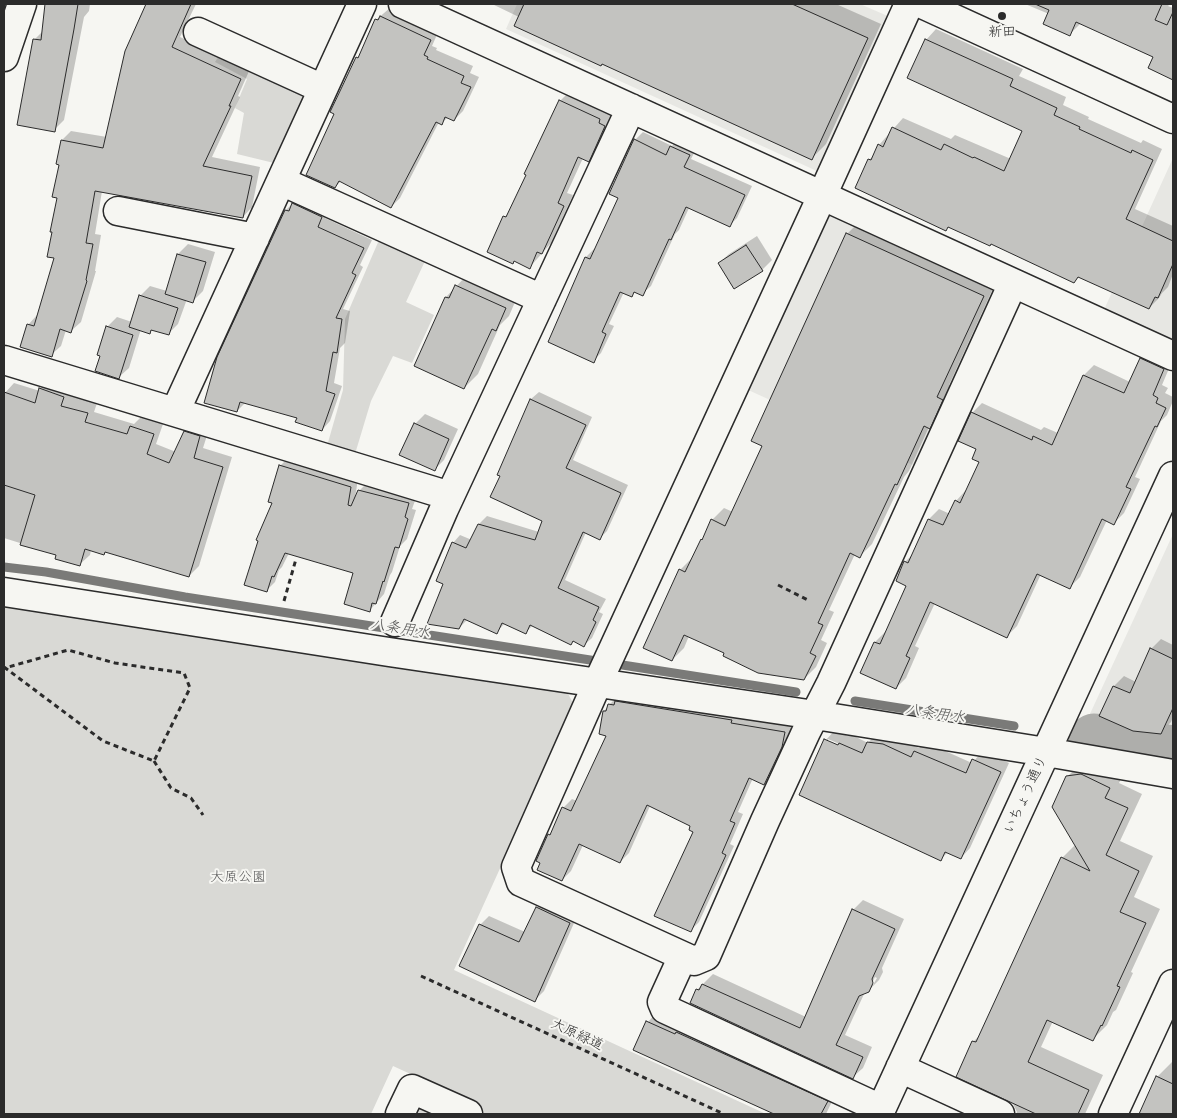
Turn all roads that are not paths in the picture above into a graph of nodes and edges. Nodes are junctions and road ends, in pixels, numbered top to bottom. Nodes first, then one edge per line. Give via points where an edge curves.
1 (22, 4) edge
2 (362, 4) edge
3 (403, 4) edge
4 (909, 4) edge
5 (922, 4) edge
6 (198, 32) dead end
7 (4, 57) edge
8 (323, 89) junction
9 (630, 108) junction
10 (1173, 119) edge
11 (280, 181) junction
12 (822, 195) junction
13 (118, 211) dead end
14 (255, 238) junction
15 (1013, 283) junction
16 (542, 299) junction
17 (1173, 356) edge
18 (4, 360) edge
19 (175, 412) junction
20 (1173, 476) edge
21 (450, 496) junction
22 (4, 592) edge
23 (395, 622) dead end
24 (603, 670) junction
25 (815, 715) junction
26 (1046, 752) junction
27 (1173, 774) edge
28 (684, 956) junction
29 (1173, 984) edge
30 (900, 1068) junction
31 (880, 1112) edge
32 (400, 1114) edge
33 (468, 1114) edge
34 (1000, 1114) edge
35 (1113, 1114) edge

1 - 7 street
2 - 8 street
3 - 9 street
4 - 12 street
5 - 10 street
6 - 8 street
8 - 11 street
9 - 12 street
9 - 16 street
11 - 14 street
11 - 16 street
12 - 15 street
12 - 24 street
13 - 14 street
14 - 19 street
15 - 17 street
15 - 25 street
16 - 21 street
18 - 19 street
19 - 21 street
20 - 26 street, いちょう通り
21 - 23 street
22 - 24 street via 361,648
24 - 25 street
24 - 28 street via 516,867 521,882
25 - 26 street
25 - 28 street via 706,956 694,961
26 - 27 street
26 - 30 street, いちょう通り
28 - 31 street via 662,1002 664,1009
29 - 35 street
30 - 31 street, いちょう通り
30 - 34 street
32 - 33 street via 412,1089

